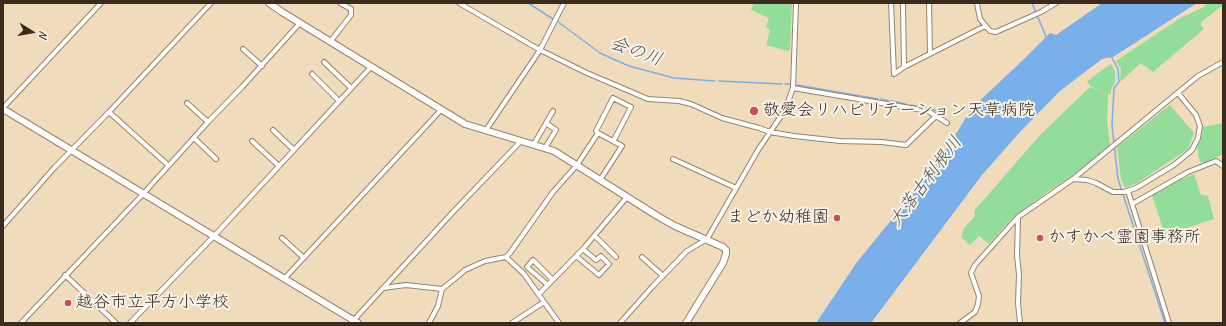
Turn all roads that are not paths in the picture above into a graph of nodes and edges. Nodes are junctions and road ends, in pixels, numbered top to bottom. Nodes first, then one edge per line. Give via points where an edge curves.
1 (101, 3) edge
2 (210, 3) edge
3 (269, 3) edge
4 (340, 3) edge
5 (459, 3) edge
6 (564, 3) edge
7 (796, 3) edge
8 (891, 3) edge
9 (903, 3) edge
10 (929, 3) edge
11 (977, 3) edge
12 (1056, 3) edge
13 (300, 23) junction
14 (985, 26) junction
15 (330, 42) junction
16 (243, 49) dead end
17 (540, 50) junction
18 (930, 54) junction
19 (324, 62) dead end
20 (1223, 62) edge
21 (262, 66) junction
22 (371, 67) junction
23 (904, 67) junction
24 (312, 74) dead end
25 (351, 88) junction
26 (793, 88) junction
27 (1178, 93) junction
28 (339, 101) junction
29 (187, 103) dead end
30 (3, 109) edge
31 (441, 110) junction
32 (553, 111) dead end
33 (109, 112) junction
34 (936, 116) junction
35 (208, 122) junction
36 (947, 122) dead end
37 (546, 123) junction
38 (273, 130) dead end
39 (486, 130) junction
40 (598, 132) junction
41 (770, 132) junction
42 (194, 138) junction
43 (614, 140) junction
44 (252, 141) dead end
45 (521, 141) junction
46 (534, 144) junction
47 (545, 148) junction
48 (294, 150) junction
49 (72, 151) junction
50 (216, 158) dead end
51 (674, 159) dead end
52 (168, 165) junction
53 (577, 165) junction
54 (279, 166) junction
55 (1223, 166) edge
56 (1073, 179) junction
57 (600, 180) junction
58 (736, 188) junction
59 (1128, 191) junction
60 (143, 194) junction
61 (627, 197) junction
62 (1132, 204) junction
63 (1018, 218) junction
64 (3, 226) edge
65 (214, 236) junction
66 (594, 236) junction
67 (282, 238) dead end
68 (707, 239) junction
69 (583, 249) junction
70 (576, 256) junction
71 (616, 256) dead end
72 (506, 257) junction
73 (642, 257) dead end
74 (304, 258) junction
75 (65, 275) junction
76 (663, 276) junction
77 (285, 278) junction
78 (553, 280) junction
79 (548, 285) junction
80 (383, 288) junction
81 (442, 289) junction
82 (538, 294) junction
83 (544, 302) junction
84 (354, 322) edge
85 (21, 323) edge
86 (116, 323) edge
87 (130, 323) edge
88 (429, 323) edge
89 (512, 323) edge
90 (559, 323) edge
91 (620, 323) edge
92 (686, 323) edge
93 (960, 323) edge
94 (1020, 323) edge
95 (1169, 323) edge

1 - 30 street
2 - 33 street
3 - 13 street
4 - 15 street via 351,9 351,15
5 - 17 street
6 - 17 street
7 - 26 street
8 - 23 street via 894,74
9 - 23 street
10 - 18 street
11 - 14 street via 980,19
12 - 14 street via 996,32
13 - 15 street
13 - 21 street
14 - 18 street
15 - 22 street
16 - 21 street
17 - 39 street
17 - 41 street via 648,99 692,104 722,118
18 - 23 street
19 - 25 street
20 - 27 street via 1198,76
21 - 35 street
22 - 25 street
22 - 31 street
24 - 28 street
25 - 28 street
26 - 34 street via 928,111
26 - 41 street via 785,110
27 - 56 street
27 - 59 street via 1196,115 1200,126 1192,150 1168,169
28 - 48 street
29 - 35 street
30 - 49 street
31 - 39 street via 466,124
31 - 74 street
32 - 37 street
33 - 49 street
33 - 52 street
34 - 36 street
34 - 41 street via 906,145 840,141
35 - 42 street
37 - 46 street
37 - 47 street via 556,130
38 - 48 street
39 - 45 street
40 - 43 street
40 - 43 street via 613,98 631,107
40 - 53 street
41 - 58 street
42 - 50 street
42 - 52 street
43 - 57 street via 622,146
44 - 54 street
45 - 46 street
45 - 80 street
46 - 47 street
47 - 53 street
48 - 54 street
49 - 60 street
49 - 64 street
51 - 58 street
52 - 60 street
53 - 57 street
53 - 72 street via 553,192
54 - 65 street
55 - 62 street via 1216,161 1188,172
56 - 59 street via 1087,180 1114,192
56 - 63 street
57 - 61 street
58 - 68 street
59 - 62 street
60 - 65 street
60 - 75 street
61 - 66 street
61 - 68 street via 675,226
62 - 95 street
63 - 93 street via 975,265 970,274 979,296 978,304 975,312
63 - 94 street
65 - 77 street
65 - 87 street
66 - 69 street
66 - 71 street
67 - 74 street
68 - 76 street via 687,251
68 - 92 street via 723,247 726,254 718,273
69 - 70 street
69 - 70 street via 596,260 601,256 609,264 598,276
70 - 78 street
72 - 81 street via 485,261 465,270
72 - 82 street via 524,274
73 - 76 street
74 - 77 street
75 - 85 street
75 - 86 street
76 - 91 street
77 - 84 street
78 - 79 street
78 - 79 street via 533,260 527,266
79 - 82 street
80 - 81 street via 418,285
80 - 84 street
81 - 88 street via 438,306
82 - 83 street
83 - 89 street
83 - 90 street

